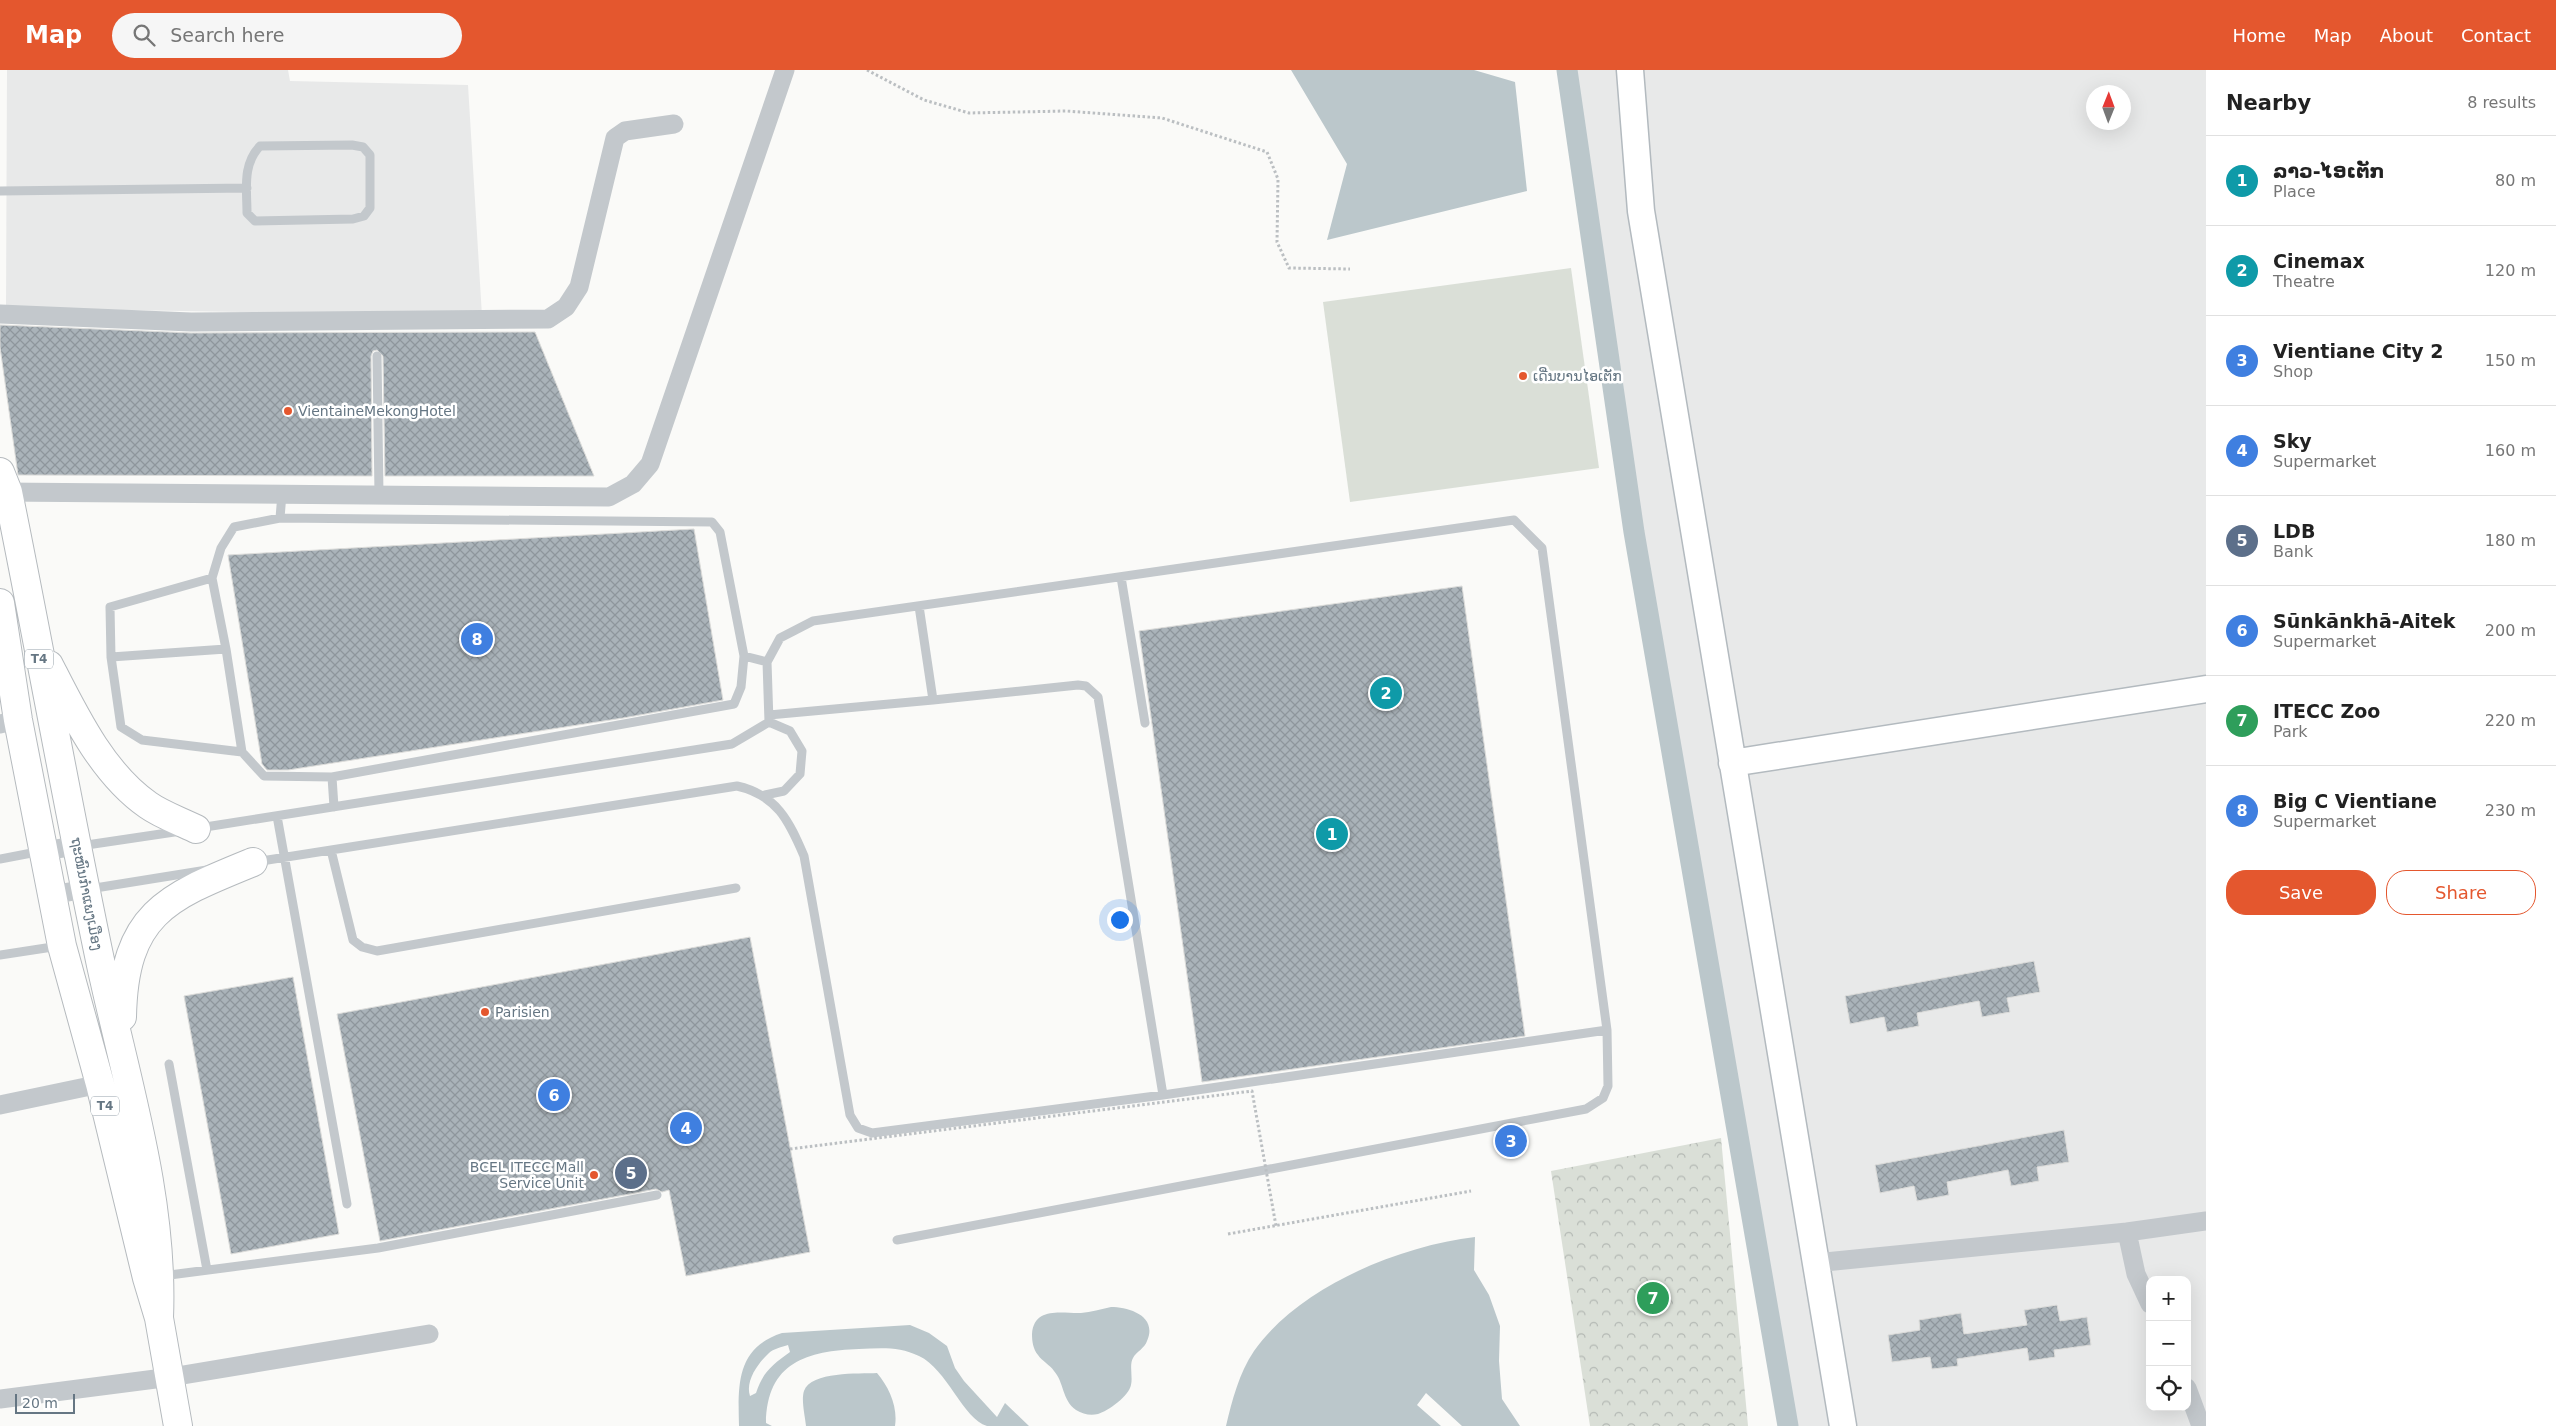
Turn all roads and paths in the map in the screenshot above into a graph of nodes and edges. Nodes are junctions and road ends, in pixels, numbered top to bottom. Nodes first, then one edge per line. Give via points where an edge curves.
1 (785, 70) edge
2 (867, 70) edge
3 (1630, 70) edge
4 (674, 124) dead end
5 (247, 188) junction
6 (0, 191) edge
7 (1350, 269) dead end
8 (0, 314) edge
9 (377, 356) dead end
10 (3, 486) edge
11 (282, 494) junction
12 (379, 495) junction
13 (280, 518) junction
14 (1121, 577) junction
15 (212, 578) junction
16 (0, 603) edge
17 (919, 606) junction
18 (36, 638) junction
19 (226, 649) junction
20 (744, 656) junction
21 (111, 657) junction
22 (767, 662) junction
23 (2206, 688) edge
24 (933, 700) junction
25 (769, 718) junction
26 (9, 722) edge
27 (1145, 723) dead end
28 (242, 752) junction
29 (1732, 762) junction
30 (332, 777) junction
31 (765, 795) junction
32 (334, 807) junction
33 (277, 816) junction
34 (196, 829) junction
35 (77, 846) junction
36 (331, 850) junction
37 (42, 851) junction
38 (283, 858) junction
39 (0, 859) edge
40 (253, 862) junction
41 (736, 888) dead end
42 (86, 889) junction
43 (51, 895) junction
44 (62, 946) junction
45 (0, 955) edge
46 (1607, 1030) junction
47 (121, 1051) junction
48 (169, 1064) dead end
49 (100, 1084) junction
50 (1163, 1095) junction
51 (0, 1105) edge
52 (790, 1148) dead end
53 (1471, 1192) dead end
54 (657, 1195) dead end
55 (347, 1204) dead end
56 (2206, 1221) edge
57 (1276, 1226) junction
58 (2126, 1232) junction
59 (1228, 1234) dead end
60 (897, 1240) dead end
61 (1815, 1262) junction
62 (207, 1270) junction
63 (154, 1277) junction
64 (2146, 1295) edge
65 (429, 1334) dead end
66 (171, 1377) junction
67 (0, 1399) edge
68 (2191, 1399) edge
69 (178, 1426) edge
70 (1843, 1426) edge
71 (2201, 1426) edge

1 - 12 street via 650,464 633,484 608,497
2 - 7 path via 924,100 969,113 1066,111 1162,118 1267,152 1278,179 1277,242 1289,268
3 - 29 street via 1641,211
4 - 8 street via 625,131 615,138 579,287 566,307 548,319 191,322
5 - 5 lane via 247,213 255,221 353,220 364,216 370,208 370,155 363,147 352,145 260,146 247,166
5 - 6 lane
9 - 12 lane
10 - 11 street
10 - 18 main road, ຖະໜົນກຳແພງເມືອງ / T4
11 - 12 street
11 - 13 lane
13 - 15 lane via 234,528 222,548
13 - 20 lane via 712,522 720,532
14 - 17 lane
14 - 27 lane
14 - 46 lane via 1514,520 1542,548
15 - 19 lane
15 - 21 lane via 110,607
16 - 26 main road, ຖະໜົນກຳແພງເມືອງ / T4
17 - 22 lane via 813,621 780,638
17 - 24 lane
18 - 34 main road via 85,735 117,775 148,805
18 - 35 main road, ຖະໜົນກຳແພງເມືອງ / T4
19 - 21 lane
19 - 28 lane
20 - 22 lane
20 - 30 lane via 741,687 734,704
21 - 28 lane via 121,727 142,740
22 - 25 lane
23 - 29 street
24 - 25 lane
24 - 50 lane via 1078,685 1086,686 1098,697
25 - 31 lane via 790,731 802,751 800,774 784,791
25 - 32 lane via 732,744
26 - 37 main road, ຖະໜົນກຳແພງເມືອງ / T4
28 - 30 lane via 264,776
29 - 61 street
30 - 32 lane
31 - 36 lane via 737,786
31 - 50 lane via 791,826 804,856 850,1115 858,1128 872,1133 928,1127
32 - 33 lane
33 - 34 lane
33 - 38 lane
34 - 35 lane
35 - 37 street
35 - 42 main road, ຖະໜົນກຳແພງເມືອງ / T4
36 - 38 lane
36 - 41 lane via 353,940 362,947 377,951
37 - 39 lane
37 - 43 main road, ຖະໜົນກຳແພງເມືອງ / T4
38 - 40 lane
38 - 55 lane
40 - 42 lane
40 - 47 main road via 179,895 152,918 135,943 125,969
42 - 43 street
42 - 47 main road, ຖະໜົນກຳແພງເມືອງ / T4
43 - 44 main road, ຖະໜົນກຳແພງເມືອງ / T4
44 - 45 lane
44 - 49 main road, ຖະໜົນກຳແພງເມືອງ / T4
46 - 50 lane
46 - 60 lane via 1608,1086 1603,1098 1586,1109
47 - 63 main road, ຖະໜົນກຳແພງເມືອງ / T4 via 144,1152
48 - 62 lane
49 - 51 street
49 - 63 main road, ຖະໜົນກຳແພງເມືອງ / T4
52 - 57 path, bridge via 1252,1090
53 - 57 path
54 - 62 lane via 378,1248
56 - 58 street
57 - 59 path
58 - 61 street
58 - 64 street via 2136,1274
61 - 70 street
62 - 63 lane
63 - 66 main road, ຖະໜົນກຳແພງເມືອງ / T4
65 - 66 street
66 - 67 street
66 - 69 main road, ຖະໜົນກຳແພງເມືອງ / T4
68 - 71 street

